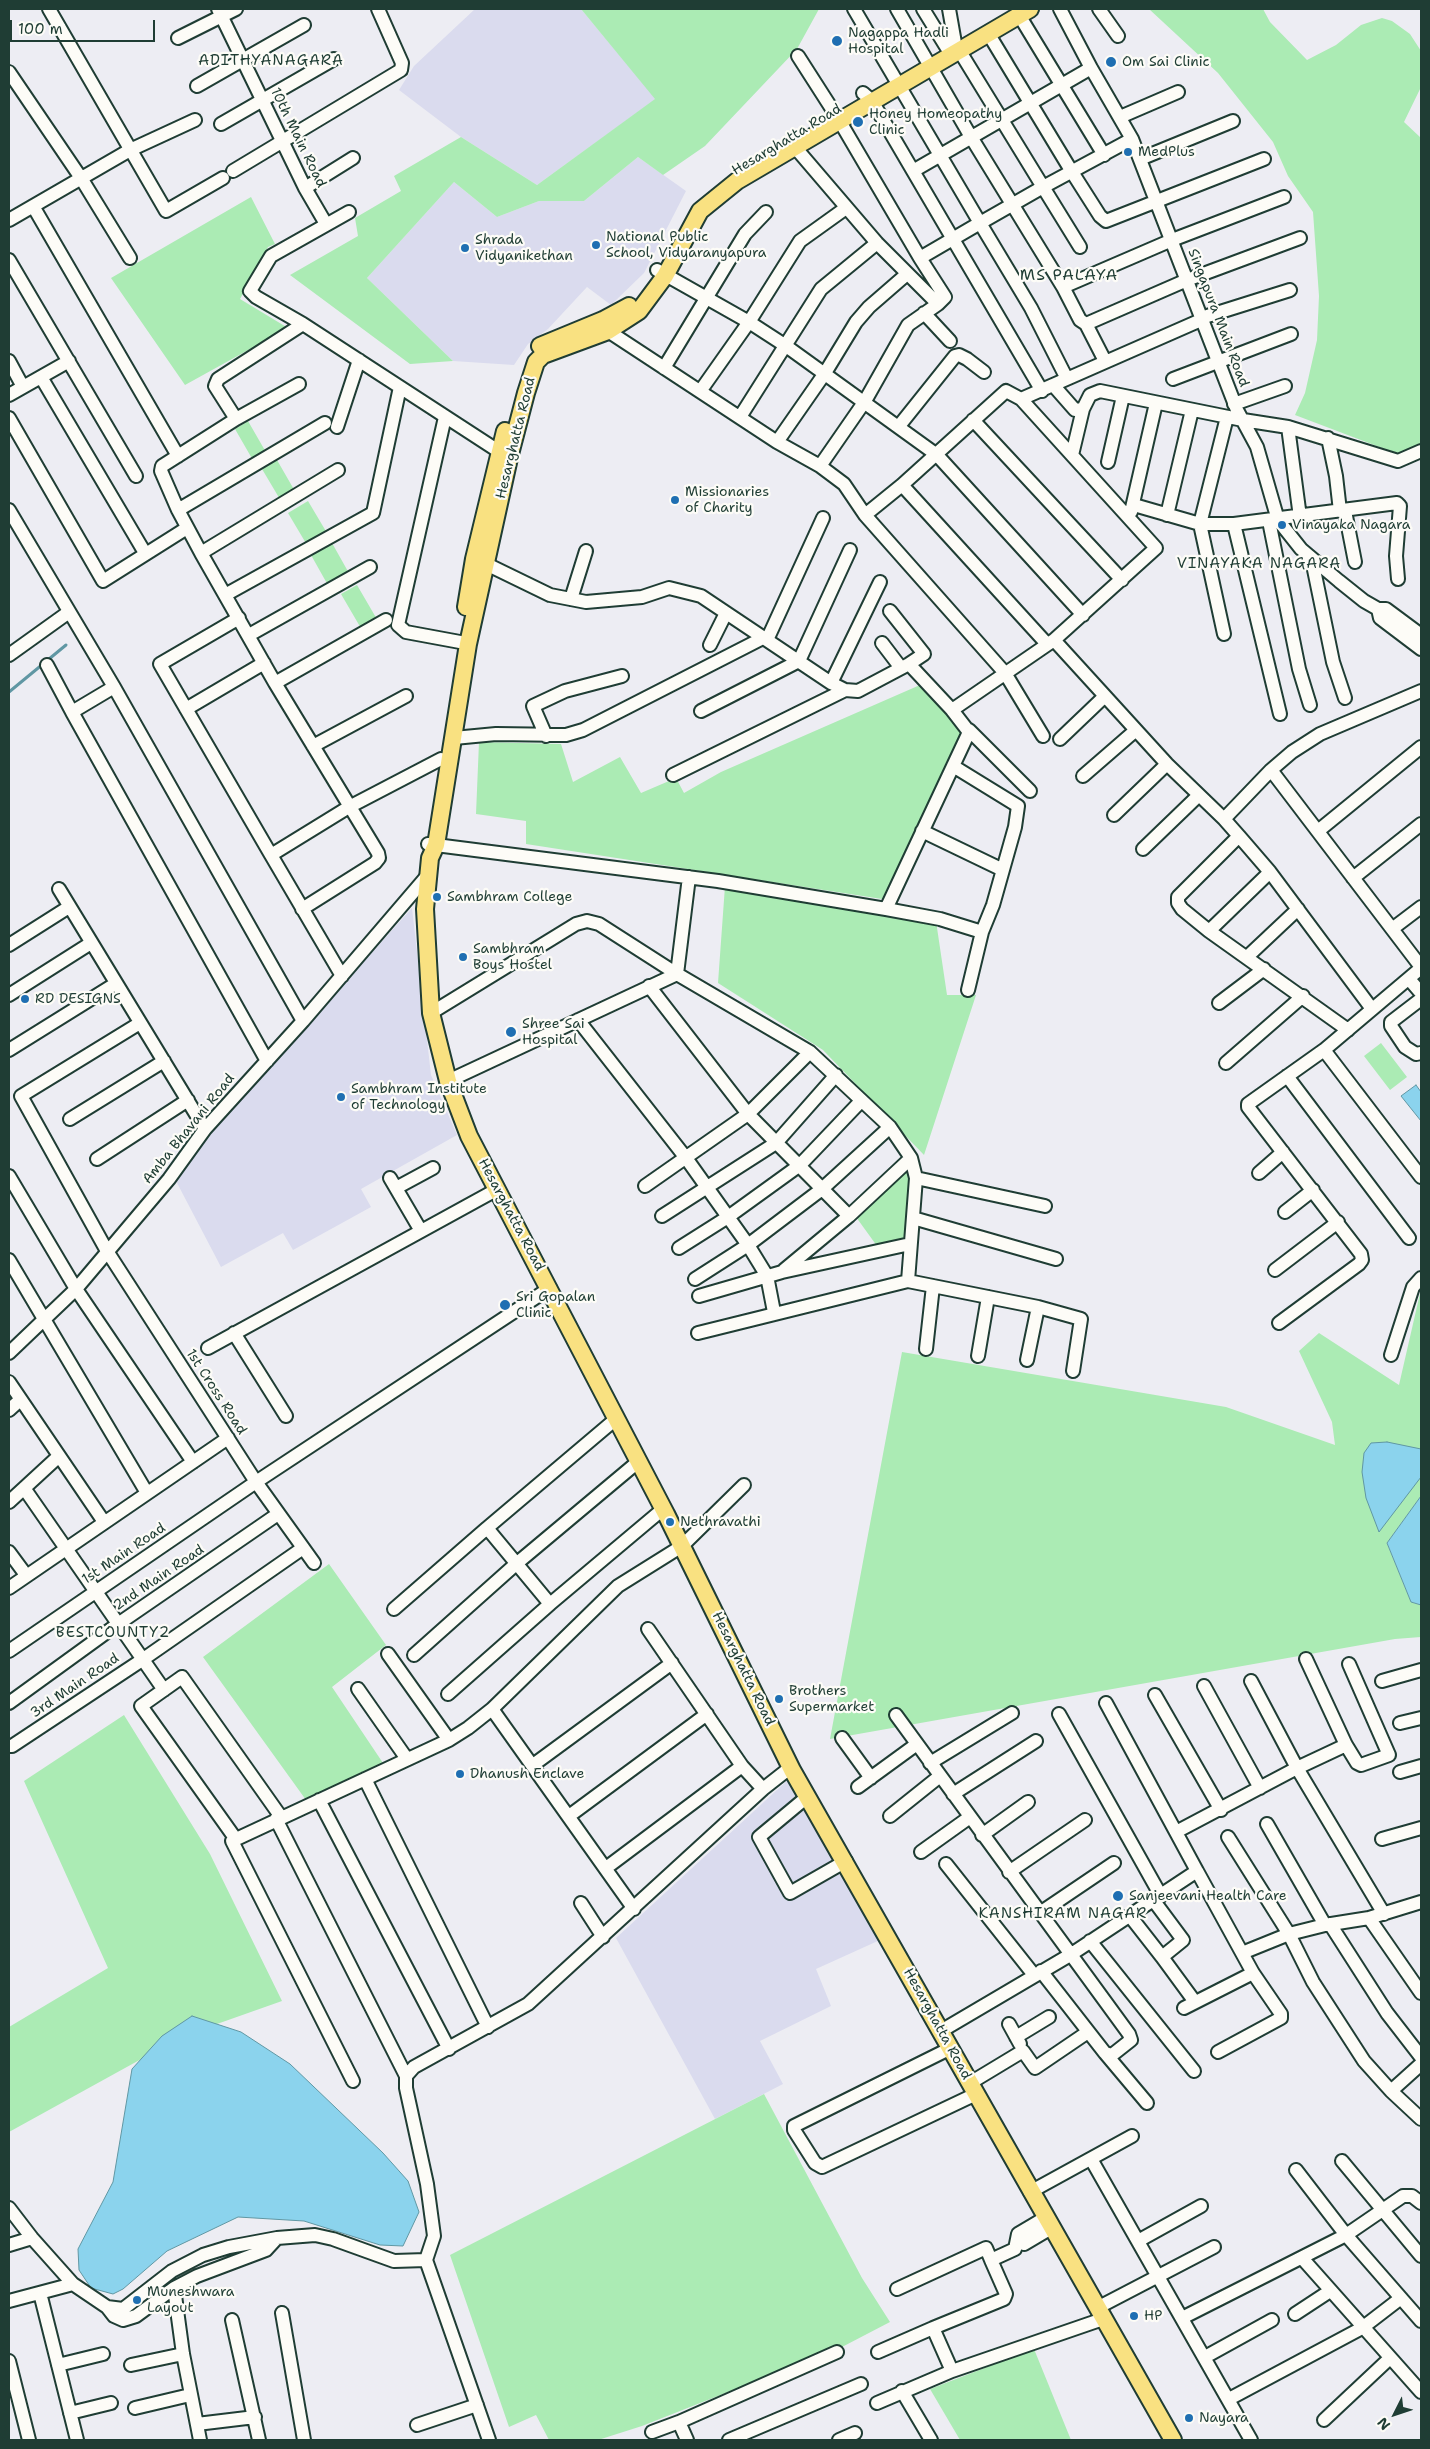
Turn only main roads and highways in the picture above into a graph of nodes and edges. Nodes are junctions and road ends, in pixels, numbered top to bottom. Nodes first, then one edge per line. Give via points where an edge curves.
1 (1022, 11) edge
2 (954, 47) junction
3 (836, 115) junction
4 (661, 273) junction
5 (504, 455) junction
6 (480, 561) junction
7 (445, 760) junction
8 (1173, 2440) edge

1 - 2 main road, Hesarghatta Road
1 - 2 main road, Hesarghatta Road via 988,33
2 - 3 main road, Hesarghatta Road
3 - 4 main road, Hesarghatta Road via 712,200 700,211
3 - 4 main road, Hesarghatta Road via 723,179 701,195 692,205
4 - 5 main road, Hesarghatta Road via 639,311 608,331 539,358
4 - 5 main road, Hesarghatta Road via 622,312 538,346 529,355 521,371
5 - 6 main road, Hesarghatta Road
6 - 7 main road, Hesarghatta Road via 460,642
6 - 7 main road, Hesarghatta Road via 454,738
7 - 8 main road, Hesarghatta Road via 425,909 431,1013 448,1081 469,1136 639,1461 807,1798 846,1861 1030,2192

